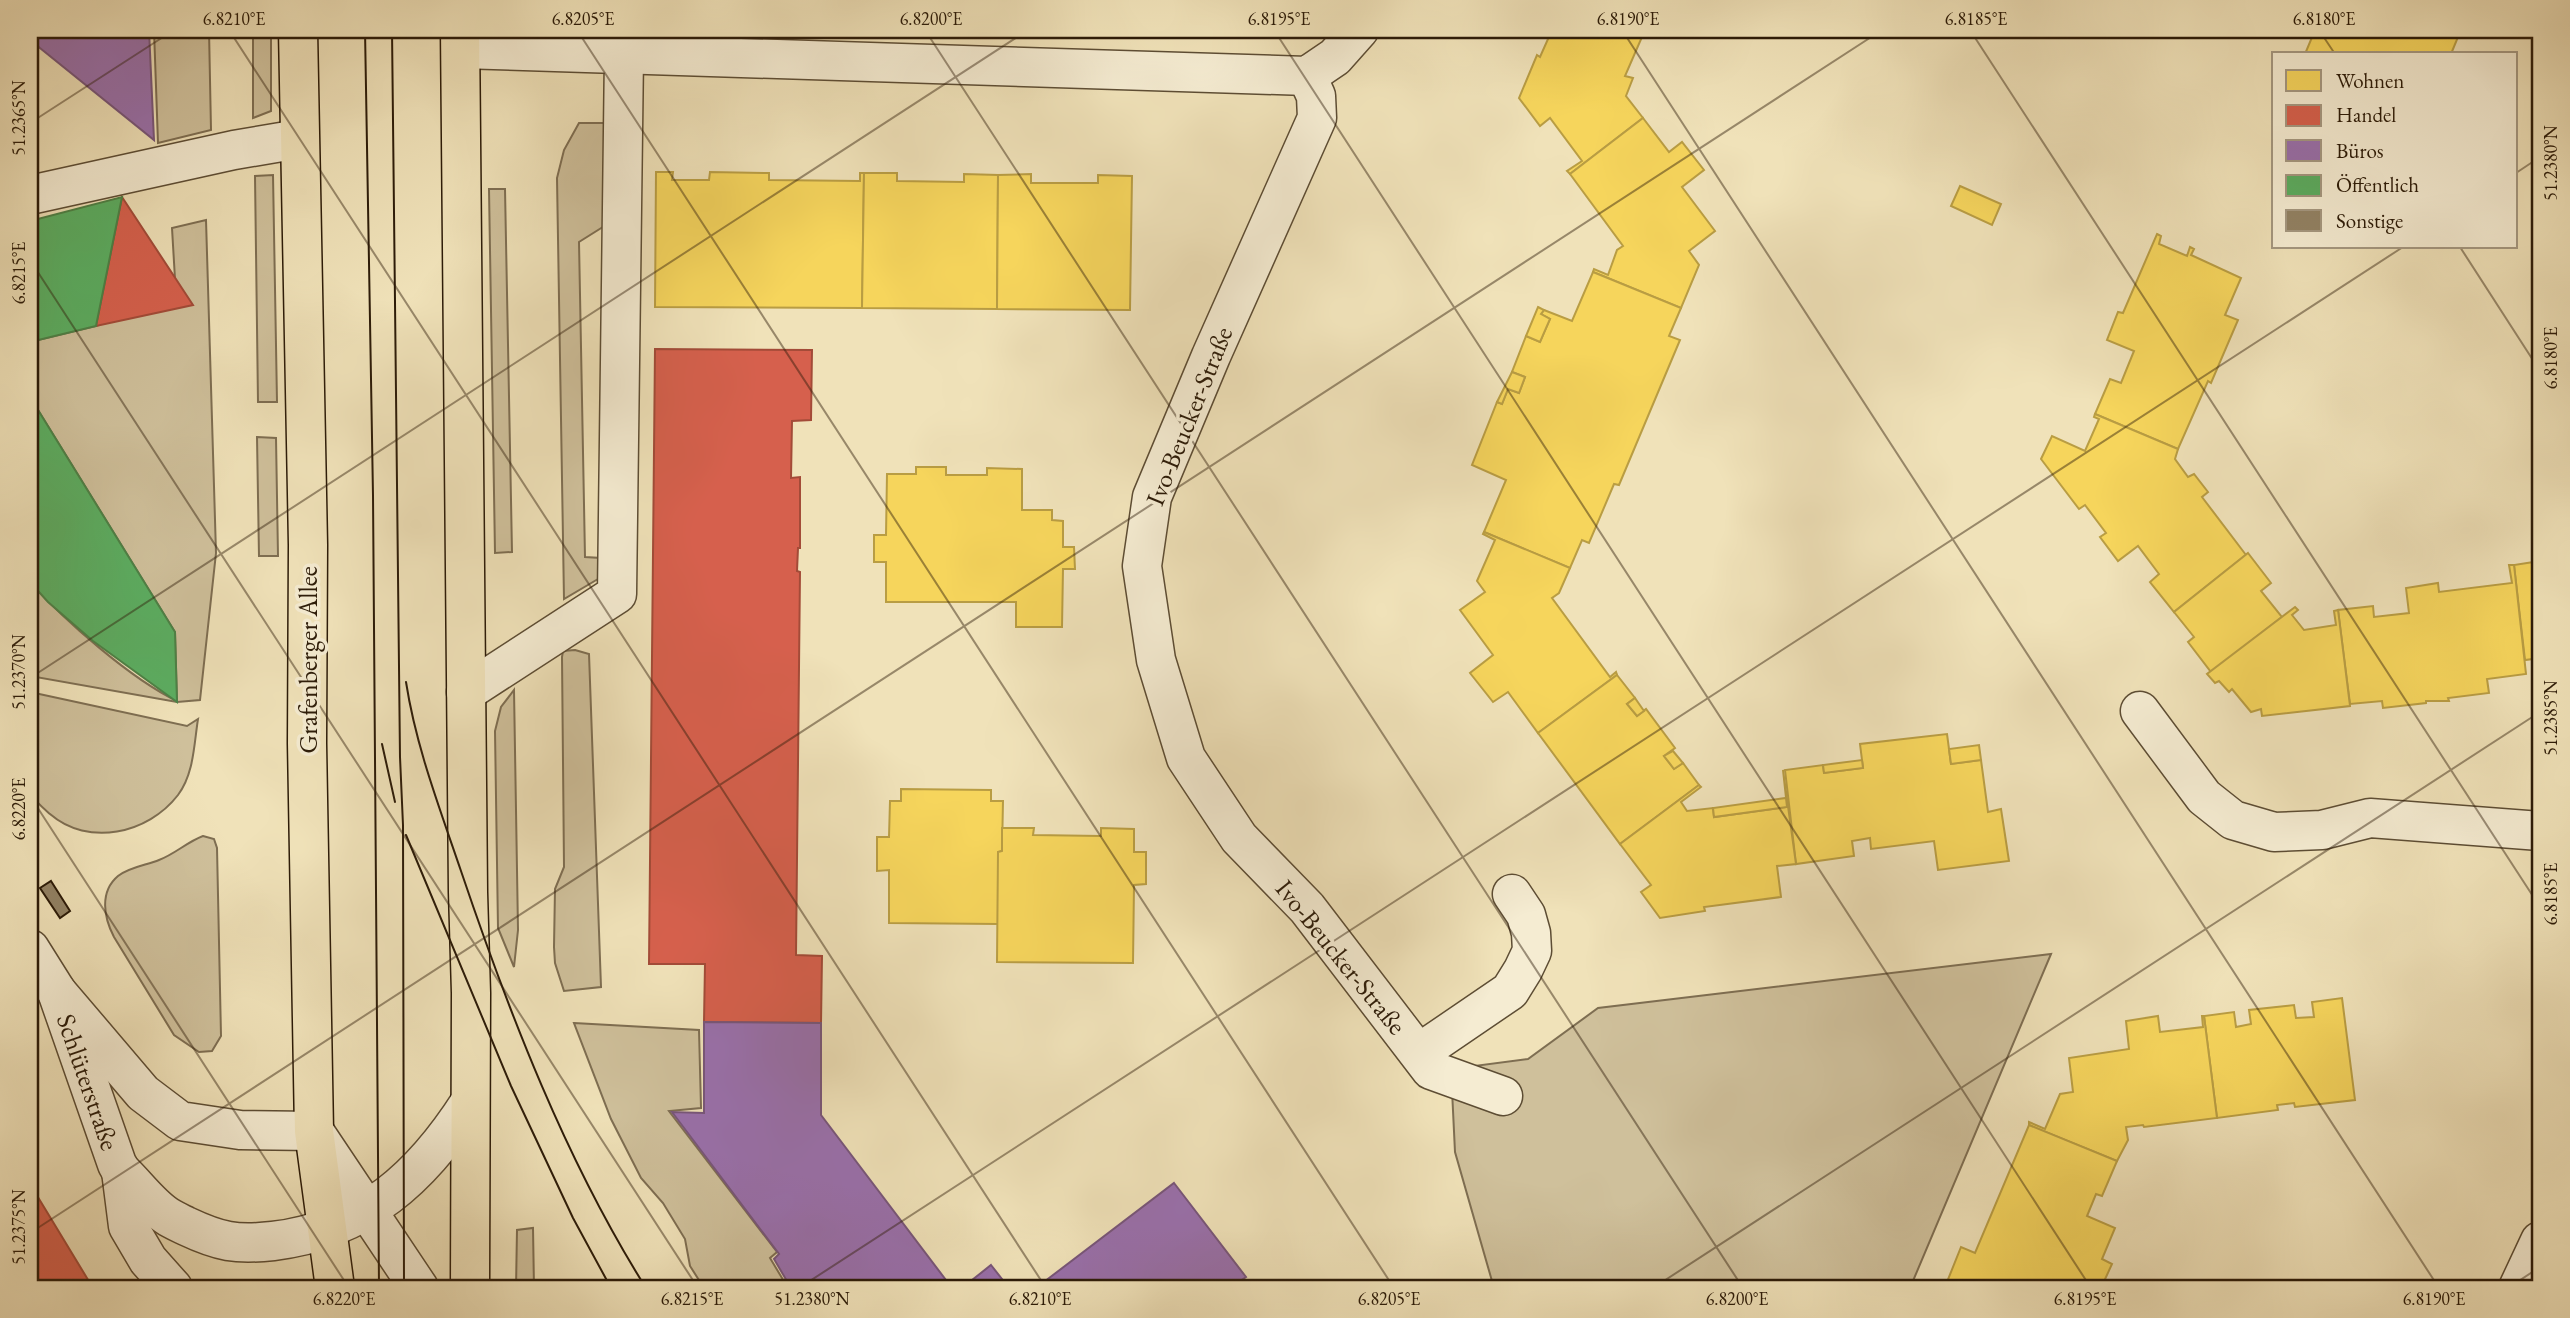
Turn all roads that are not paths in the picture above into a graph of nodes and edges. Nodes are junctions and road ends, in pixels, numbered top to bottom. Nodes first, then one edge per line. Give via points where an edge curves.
1 (298, 30) edge
2 (1359, 30) edge
3 (461, 39) edge
4 (624, 54) junction
5 (1307, 76) junction
6 (299, 139) junction
7 (30, 195) edge
8 (467, 692) junction
9 (2140, 711) dead end
10 (2540, 831) edge
11 (1512, 894) dead end
12 (30, 949) edge
13 (57, 992) junction
14 (1419, 1053) junction
15 (1503, 1096) dead end
16 (470, 1102) junction
17 (314, 1130) junction
18 (121, 1171) junction
19 (368, 1211) junction
20 (328, 1230) junction
21 (2540, 1241) edge
22 (173, 1288) edge
23 (335, 1288) edge
24 (419, 1288) edge
25 (470, 1288) edge
26 (2518, 1288) edge

1 - 6 main road, Grafenberger Allee
2 - 5 street via 1335,57
3 - 4 street
3 - 8 main road
4 - 5 street
4 - 8 street via 617,594
5 - 14 street, Ivo-Beucker-Straße via 1316,96 1317,118 1152,497 1142,566 1156,660 1186,758 1239,838 1307,908
6 - 7 street
6 - 17 main road, Grafenberger Allee
8 - 16 main road
9 - 10 street via 2204,797 2233,820 2274,832 2322,831 2370,817
11 - 14 street via 1527,915 1531,933 1532,951 1523,970 1510,990
12 - 13 street, Schlüterstraße
13 - 17 street, Schlüterstraße via 143,1093 180,1121 240,1130
13 - 18 street, Schlüterstraße
14 - 15 street, Ivo-Beucker-Straße via 1431,1070
16 - 19 street, Schlüterstraße via 429,1159
16 - 25 main road
17 - 19 street
17 - 20 main road, Grafenberger Allee
18 - 20 street, Schlüterstraße via 167,1216 225,1242 256,1243
18 - 22 street, Schlüterstraße via 128,1226 148,1260
19 - 20 street, Schlüterstraße
19 - 24 street
20 - 23 main road, Grafenberger Allee
21 - 26 street

